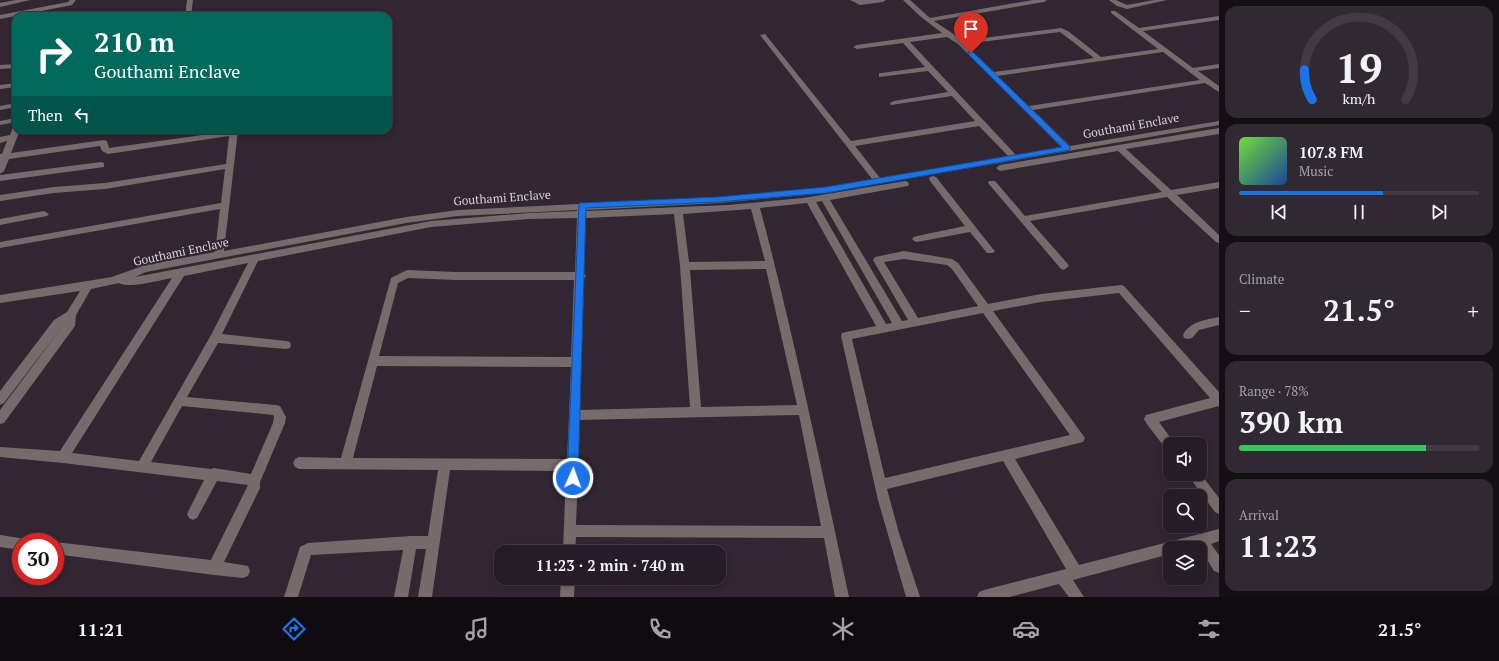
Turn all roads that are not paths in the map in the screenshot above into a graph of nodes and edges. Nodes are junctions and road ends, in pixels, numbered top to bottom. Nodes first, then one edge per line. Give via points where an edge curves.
1 (27, 0) edge
2 (74, 0) edge
3 (190, 0) edge
4 (853, 0) edge
5 (883, 0) edge
6 (906, 0) edge
7 (1044, 0) edge
8 (1112, 0) edge
9 (1164, 0) edge
10 (0, 5) edge
11 (27, 12) edge
12 (188, 12) edge
13 (1113, 12) dead end
14 (12, 15) edge
15 (0, 17) edge
16 (1219, 18) edge
17 (929, 20) junction
18 (1137, 30) junction
19 (950, 34) junction
20 (763, 36) dead end
21 (905, 41) junction
22 (960, 42) junction
23 (857, 47) dead end
24 (1164, 50) junction
25 (1100, 59) junction
26 (12, 66) edge
27 (1219, 66) edge
28 (0, 68) edge
29 (931, 68) junction
30 (1192, 70) junction
31 (993, 74) junction
32 (882, 75) dead end
33 (1207, 81) junction
34 (12, 86) edge
35 (0, 87) edge
36 (1219, 90) edge
37 (955, 94) junction
38 (894, 103) dead end
39 (12, 106) edge
40 (0, 108) edge
41 (1027, 109) junction
42 (12, 121) edge
43 (0, 123) edge
44 (981, 123) junction
45 (1219, 123) edge
46 (1219, 131) edge
47 (12, 134) edge
48 (15, 134) edge
49 (221, 134) edge
50 (234, 134) edge
51 (0, 140) edge
52 (849, 144) junction
53 (1120, 148) junction
54 (1068, 149) junction
55 (3, 157) edge
56 (1015, 159) junction
57 (101, 165) dead end
58 (229, 166) junction
59 (0, 171) edge
60 (0, 178) edge
61 (933, 179) junction
62 (878, 181) junction
63 (992, 183) dead end
64 (1219, 185) edge
65 (1169, 193) junction
66 (0, 198) edge
67 (825, 198) junction
68 (810, 200) junction
69 (225, 205) junction
70 (755, 206) junction
71 (582, 210) junction
72 (678, 212) junction
73 (44, 214) dead end
74 (1024, 218) junction
75 (0, 222) edge
76 (972, 228) junction
77 (917, 239) dead end
78 (1219, 240) edge
79 (0, 246) edge
80 (990, 251) dead end
81 (219, 256) junction
82 (255, 258) junction
83 (771, 265) junction
84 (685, 266) junction
85 (1064, 266) dead end
86 (181, 272) junction
87 (581, 276) junction
88 (113, 281) junction
89 (88, 286) junction
90 (0, 299) edge
91 (986, 308) junction
92 (71, 315) junction
93 (1219, 321) edge
94 (915, 322) junction
95 (899, 325) junction
96 (883, 328) junction
97 (1188, 335) dead end
98 (215, 338) junction
99 (286, 345) dead end
100 (373, 361) junction
101 (577, 362) junction
102 (0, 400) edge
103 (1219, 400) edge
104 (179, 401) junction
105 (804, 410) junction
106 (696, 412) junction
107 (575, 415) junction
108 (0, 419) edge
109 (1164, 437) edge
110 (0, 452) edge
111 (1006, 455) junction
112 (63, 457) junction
113 (299, 462) dead end
114 (346, 463) junction
115 (445, 464) junction
116 (573, 465) junction
117 (142, 466) junction
118 (214, 474) junction
119 (1198, 481) edge
120 (254, 482) junction
121 (881, 485) junction
122 (1219, 508) edge
123 (193, 514) dead end
124 (570, 531) junction
125 (829, 532) junction
126 (1219, 535) edge
127 (1201, 540) junction
128 (1197, 541) edge
129 (0, 542) edge
130 (411, 542) junction
131 (434, 542) junction
132 (12, 543) edge
133 (569, 545) edge
134 (64, 549) edge
135 (1163, 550) edge
136 (1219, 566) edge
137 (214, 568) junction
138 (243, 571) dead end
139 (1076, 573) junction
140 (1061, 576) junction
141 (568, 585) edge
142 (291, 597) edge
143 (401, 597) edge
144 (425, 597) edge
145 (567, 597) edge
146 (842, 597) edge
147 (913, 597) edge
148 (984, 597) edge
149 (1077, 597) edge

1 - 10 street
2 - 11 street via 70,4
3 - 12 street
4 - 5 street via 860,3
6 - 17 street
7 - 17 street
8 - 9 street via 1127,7
13 - 18 street
14 - 15 street
16 - 18 street
17 - 19 street
18 - 24 street
19 - 21 street
19 - 22 street
20 - 52 street
21 - 23 street
21 - 29 street
22 - 25 street via 1061,30
22 - 31 street
24 - 25 street
24 - 30 street
25 - 31 street
26 - 28 street
27 - 30 street
29 - 32 street
29 - 37 street
30 - 33 street
31 - 41 street
33 - 36 street
33 - 41 street
34 - 35 street
37 - 38 street
37 - 44 street
39 - 40 street
41 - 54 street
42 - 43 street
44 - 52 street
44 - 56 street
45 - 54 street, Gouthami Enclave
46 - 53 street, Gouthami Enclave
47 - 51 street
48 - 55 street
49 - 55 street via 108,151 104,143
50 - 58 street
52 - 62 street
53 - 61 street, Gouthami Enclave
53 - 65 street
54 - 56 street, Gouthami Enclave
55 - 59 street
56 - 62 street, Gouthami Enclave
57 - 60 street
58 - 66 street via 105,186
58 - 69 street
61 - 67 street, Gouthami Enclave
61 - 76 street
62 - 71 street, Gouthami Enclave via 778,195
63 - 74 street
64 - 65 street
65 - 74 street
65 - 78 street
67 - 68 street, Gouthami Enclave
67 - 95 street
68 - 70 street, Gouthami Enclave
68 - 96 street
69 - 79 street
69 - 81 street
70 - 72 street, Gouthami Enclave
70 - 83 street
71 - 72 street, Gouthami Enclave
71 - 81 street, Gouthami Enclave via 458,213 406,220
71 - 82 street, Gouthami Enclave via 431,224
71 - 87 street
72 - 84 street
73 - 75 street
74 - 85 street
76 - 77 street
76 - 80 street
81 - 88 street, Gouthami Enclave via 145,269
82 - 86 street, Gouthami Enclave
82 - 98 street
83 - 84 street
83 - 105 street
84 - 106 street
86 - 88 street, Gouthami Enclave via 142,280
86 - 112 street
87 - 100 street via 407,274 394,281
87 - 101 street
88 - 89 street
89 - 90 street
89 - 92 street
91 - 94 street
91 - 94 street via 955,266 949,262 904,255 878,260
91 - 103 street via 1122,288
91 - 111 street via 1079,438
92 - 102 street via 58,323
92 - 108 street via 71,323
93 - 97 street via 1196,327
94 - 95 street
95 - 96 street
96 - 121 street via 846,336
98 - 99 street
98 - 104 street
100 - 101 street
100 - 114 street
101 - 107 street
103 - 109 street via 1150,419
104 - 117 street
104 - 120 street via 276,410 280,417 279,423
105 - 106 street
105 - 125 street
106 - 107 street
107 - 116 street
110 - 112 street
111 - 121 street
111 - 139 street
112 - 117 street
113 - 114 street
114 - 115 street
115 - 116 street
115 - 131 street
116 - 124 street
117 - 118 street
118 - 120 street via 248,478
118 - 123 street
119 - 122 street
120 - 137 street via 254,488
121 - 147 street via 901,563
124 - 125 street
124 - 133 street
125 - 146 street
126 - 127 street
127 - 128 street
127 - 136 street
129 - 132 street
130 - 131 street
130 - 142 street via 308,549
130 - 143 street
131 - 144 street
134 - 137 street
135 - 139 street
137 - 138 street
139 - 140 street
140 - 148 street
140 - 149 street
141 - 145 street

